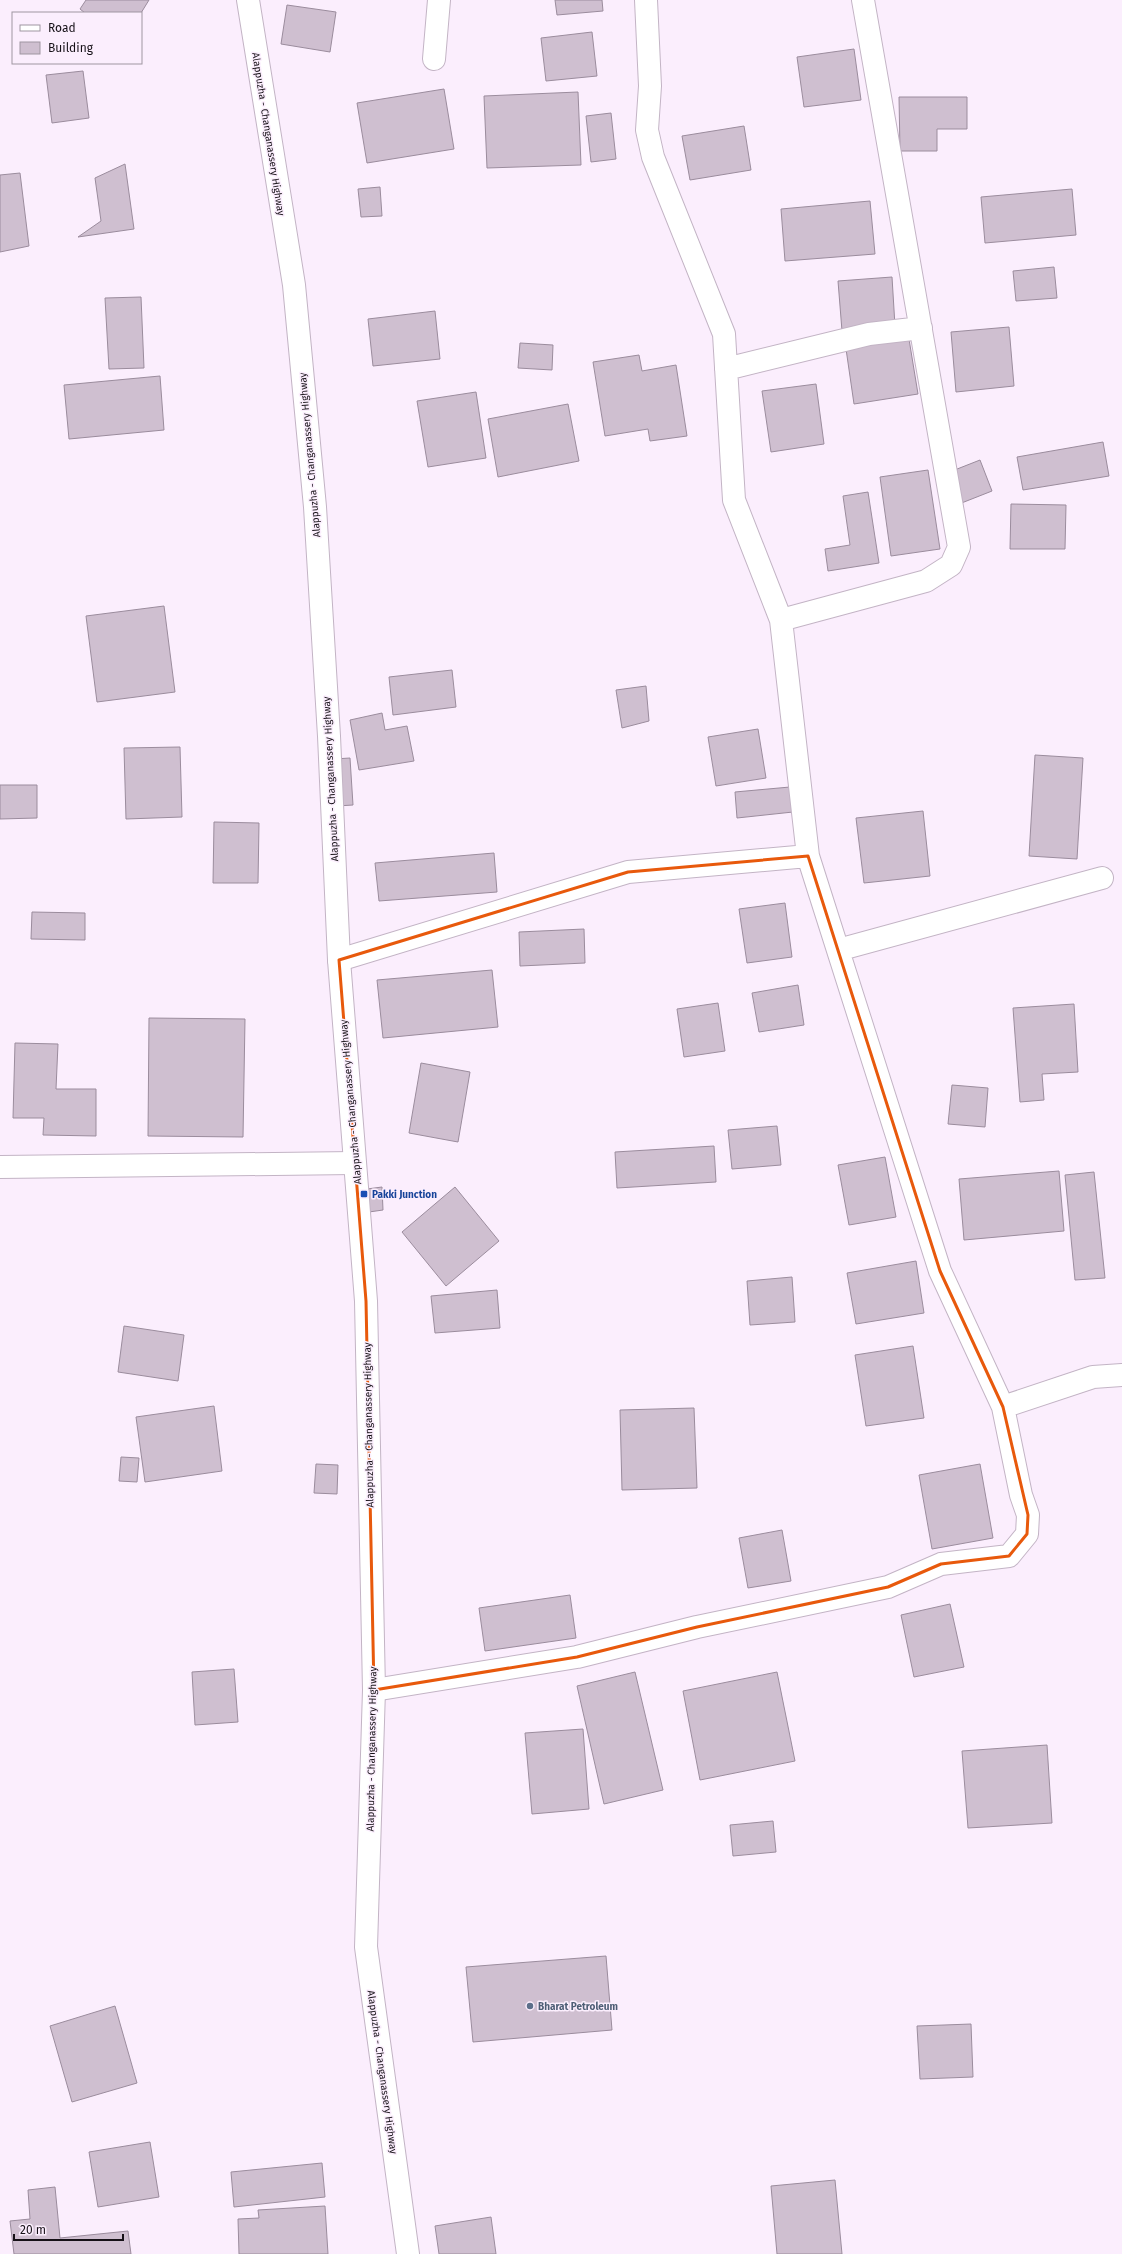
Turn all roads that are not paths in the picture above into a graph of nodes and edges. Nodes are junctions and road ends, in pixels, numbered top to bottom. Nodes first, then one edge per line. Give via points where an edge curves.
1 (248, 0) edge
2 (439, 0) edge
3 (646, 0) edge
4 (863, 0) edge
5 (434, 59) dead end
6 (921, 328) junction
7 (726, 369) junction
8 (781, 620) junction
9 (808, 856) junction
10 (1102, 878) dead end
11 (838, 950) junction
12 (339, 960) junction
13 (354, 1164) junction
14 (0, 1167) edge
15 (1122, 1374) edge
16 (1003, 1407) junction
17 (374, 1690) junction
18 (408, 2254) edge

1 - 12 street, Alappuzha - Changanassery Highway via 294,285 314,499
2 - 5 street
3 - 7 street via 650,86 647,130 653,157 724,334
4 - 6 street
6 - 7 street via 869,334
6 - 8 street via 959,547 951,566 926,581
7 - 8 street via 734,500
8 - 9 street
9 - 11 street
9 - 12 street via 628,872
10 - 11 street
11 - 16 street via 940,1271
12 - 13 street, Alappuzha - Changanassery Highway
13 - 14 street
13 - 17 street, Alappuzha - Changanassery Highway via 366,1301
15 - 16 street via 1093,1377
16 - 17 street via 1021,1495 1028,1515 1027,1534 1009,1556 941,1564 888,1587 697,1627 577,1657
17 - 18 street, Alappuzha - Changanassery Highway via 366,1947

